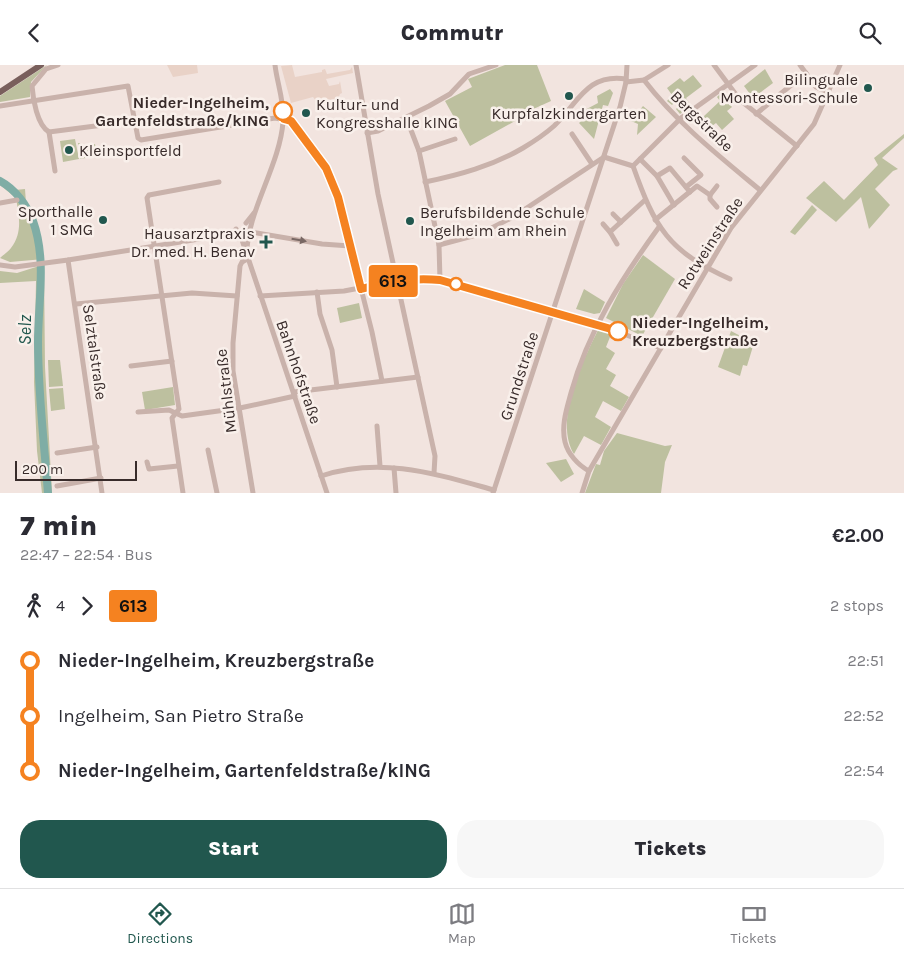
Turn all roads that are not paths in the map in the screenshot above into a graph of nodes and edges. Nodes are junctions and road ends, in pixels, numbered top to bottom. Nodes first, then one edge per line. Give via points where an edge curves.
1 (41, 65) edge
2 (58, 65) edge
3 (275, 65) edge
4 (356, 65) edge
5 (496, 65) edge
6 (627, 65) edge
7 (668, 65) edge
8 (714, 65) edge
9 (755, 65) edge
10 (800, 65) edge
11 (840, 65) edge
12 (806, 73) junction
13 (644, 79) junction
14 (626, 80) junction
15 (728, 85) junction
16 (0, 92) edge
17 (827, 93) junction
18 (34, 101) junction
19 (0, 106) edge
20 (756, 115) junction
21 (406, 117) junction
22 (681, 118) junction
23 (284, 119) junction
24 (134, 121) junction
25 (49, 132) junction
26 (367, 133) junction
27 (572, 134) dead end
28 (455, 139) dead end
29 (797, 146) junction
30 (419, 151) junction
31 (604, 157) junction
32 (684, 158) dead end
33 (640, 159) junction
34 (592, 164) junction
35 (633, 166) junction
36 (55, 171) dead end
37 (657, 176) junction
38 (219, 182) dead end
39 (425, 182) junction
40 (716, 186) dead end
41 (688, 189) junction
42 (760, 190) junction
43 (710, 195) junction
44 (17, 200) dead end
45 (645, 200) junction
46 (0, 203) edge
47 (674, 205) junction
48 (717, 207) dead end
49 (613, 214) dead end
50 (655, 220) junction
51 (621, 222) junction
52 (604, 224) dead end
53 (659, 227) junction
54 (249, 230) junction
55 (610, 232) junction
56 (238, 234) junction
57 (617, 243) dead end
58 (439, 245) junction
59 (155, 246) junction
60 (350, 246) junction
61 (247, 259) junction
62 (68, 260) junction
63 (0, 265) edge
64 (706, 268) junction
65 (398, 279) junction
66 (730, 279) dead end
67 (440, 280) junction
68 (361, 289) junction
69 (317, 291) junction
70 (163, 295) junction
71 (237, 296) junction
72 (260, 296) junction
73 (76, 304) junction
74 (553, 312) junction
75 (598, 324) junction
76 (661, 348) junction
77 (172, 361) junction
78 (131, 367) dead end
79 (418, 377) junction
80 (382, 381) junction
81 (337, 387) junction
82 (294, 394) junction
83 (240, 408) junction
84 (138, 412) dead end
85 (175, 413) junction
86 (377, 426) dead end
87 (96, 447) junction
88 (208, 450) dead end
89 (57, 453) dead end
90 (147, 462) dead end
91 (178, 466) junction
92 (380, 466) junction
93 (394, 468) junction
94 (589, 471) junction
95 (434, 473) junction
96 (321, 476) junction
97 (101, 478) junction
98 (57, 486) dead end
99 (493, 491) edge
100 (102, 493) edge
101 (182, 493) edge
102 (216, 493) edge
103 (254, 493) edge
104 (327, 493) edge
105 (396, 493) edge
106 (582, 493) edge

1 - 16 main road
2 - 18 street via 48,67 33,83
3 - 23 street
4 - 26 street
5 - 21 street via 469,74 450,94
6 - 14 street, Grundstraße
7 - 13 street
8 - 15 street
9 - 15 street
10 - 12 street
11 - 17 street, Rotweinstraße
12 - 17 street via 816,87
12 - 20 street
13 - 14 street
13 - 22 street, Bergstraße
14 - 31 street, Grundstraße
14 - 39 street via 609,78 590,86 553,127 521,149 472,171
15 - 20 street
15 - 22 street
17 - 29 street, Rotweinstraße via 814,124
18 - 19 street
18 - 24 street via 128,86
18 - 25 street
20 - 29 street
21 - 26 street
21 - 30 street
22 - 33 street
22 - 42 street, Bergstraße via 708,147
23 - 24 street via 141,140
23 - 54 street
23 - 60 street via 291,121 326,168 338,197
24 - 25 street
25 - 36 street
26 - 65 street
27 - 34 street
28 - 30 street
29 - 42 street, Rotweinstraße
30 - 39 street
31 - 34 street
31 - 35 street
31 - 74 street, Grundstraße
32 - 41 street via 701,175
33 - 35 street
33 - 37 street
34 - 58 street via 513,217 480,234
35 - 45 street
37 - 41 street via 670,168
37 - 47 street
38 - 59 street via 148,196
39 - 58 street
40 - 43 street
41 - 43 street via 697,187
41 - 47 street
42 - 64 street, Rotweinstraße
43 - 48 street
44 - 46 street
45 - 50 street
45 - 51 street
47 - 50 street
49 - 51 street
50 - 53 street
51 - 55 street
52 - 55 street
53 - 64 street via 678,249
53 - 75 street via 633,263
54 - 56 street
54 - 56 street via 239,224
54 -> 60 street
54 - 61 street, Bahnhofstraße
55 - 57 street
56 - 59 street
56 - 61 street, Bahnhofstraße
58 - 67 street
59 - 62 street
59 - 70 street
60 - 68 street
61 - 71 street, Mühlstraße via 241,263
61 - 72 street, Bahnhofstraße
62 - 63 street via 15,267
62 - 73 street, Selztalstraße
64 - 66 street
64 - 76 street, Rotweinstraße
65 - 67 street
65 - 68 street
65 - 79 street
67 - 74 street
68 - 69 street
68 - 80 street
69 - 72 street
69 - 81 street via 320,314 332,350
70 - 71 street
70 - 73 street
70 - 77 street
71 - 83 street, Mühlstraße via 233,343
72 - 82 street, Bahnhofstraße
73 - 87 street, Selztalstraße
74 - 75 street
74 - 99 street, Grundstraße
75 - 76 street
75 - 94 street via 581,360 564,423 566,446
76 - 94 street, Rotweinstraße
77 - 78 street
77 - 85 street via 179,409
79 - 80 street
79 - 95 street via 435,456
80 - 81 street
81 - 82 street
82 - 83 street
82 - 96 street, Bahnhofstraße
83 - 85 street via 182,416
83 - 103 street, Mühlstraße
84 - 85 street via 169,410
85 - 91 street via 172,418
86 - 92 street
87 - 89 street
87 - 97 street, Selztalstraße
88 - 102 street
90 - 91 street via 149,469
91 - 101 street
92 - 93 street
92 - 96 street via 346,468
93 - 95 street
93 - 105 street
94 - 106 street, Rotweinstraße
95 - 99 street
96 - 104 street, Bahnhofstraße
97 - 98 street
97 - 100 street, Selztalstraße

